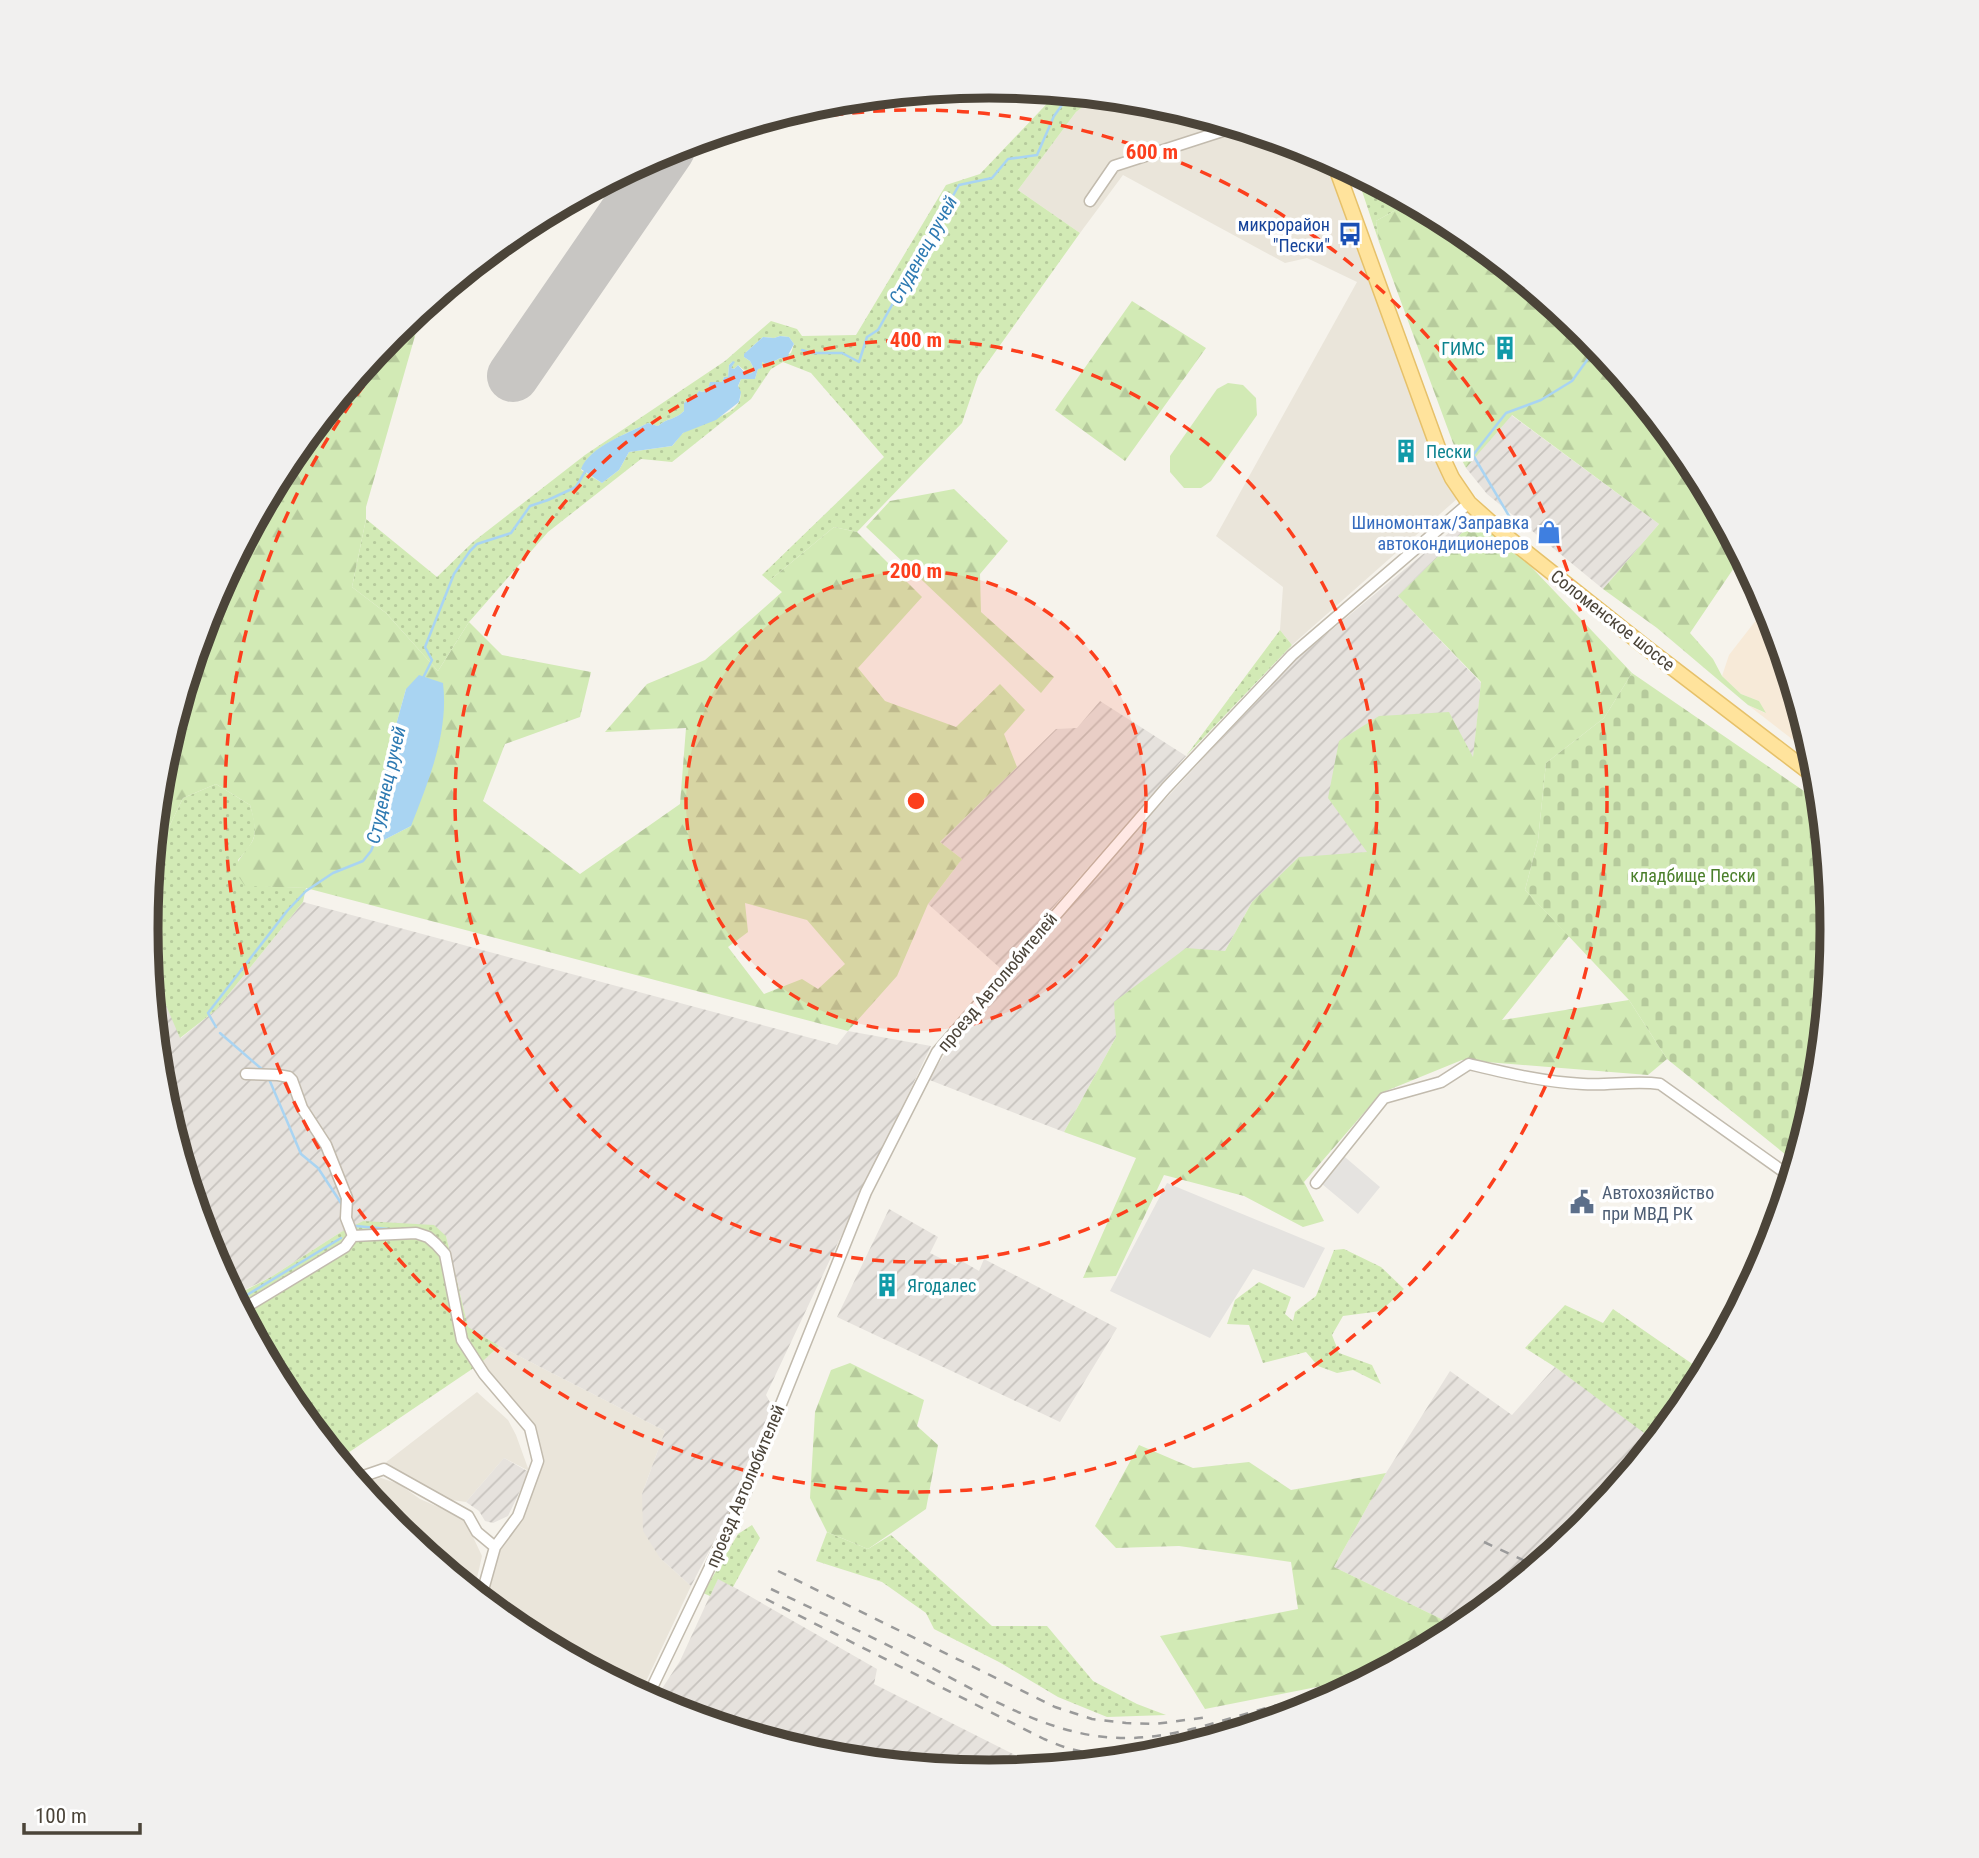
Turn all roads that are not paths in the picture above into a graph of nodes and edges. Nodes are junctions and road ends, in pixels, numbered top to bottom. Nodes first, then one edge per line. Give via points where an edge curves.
1 (1222, 131) edge
2 (1339, 176) edge
3 (1090, 201) dead end
4 (1469, 503) junction
5 (1805, 769) edge
6 (246, 1074) dead end
7 (1783, 1172) edge
8 (1317, 1183) dead end
9 (354, 1236) junction
10 (249, 1306) edge
11 (364, 1476) edge
12 (495, 1547) junction
13 (484, 1588) edge
14 (652, 1688) edge

1 - 3 street via 1114,166
2 - 4 main road, Соломенское шоссе via 1438,448
4 - 5 main road, Соломенское шоссе
4 - 14 street, проезд Автолюбителей via 1292,654 1161,793 937,1052 866,1192 745,1494
6 - 9 street via 292,1080 302,1108 326,1145 346,1198 346,1218
7 - 8 street via 1660,1084 1533,1080 1469,1064 1441,1082 1384,1098
9 - 10 street via 345,1247
9 - 12 street via 416,1233 428,1237 445,1254 462,1340 530,1428 538,1461 518,1516
11 - 12 street via 384,1469 468,1516 477,1532
12 - 13 street

